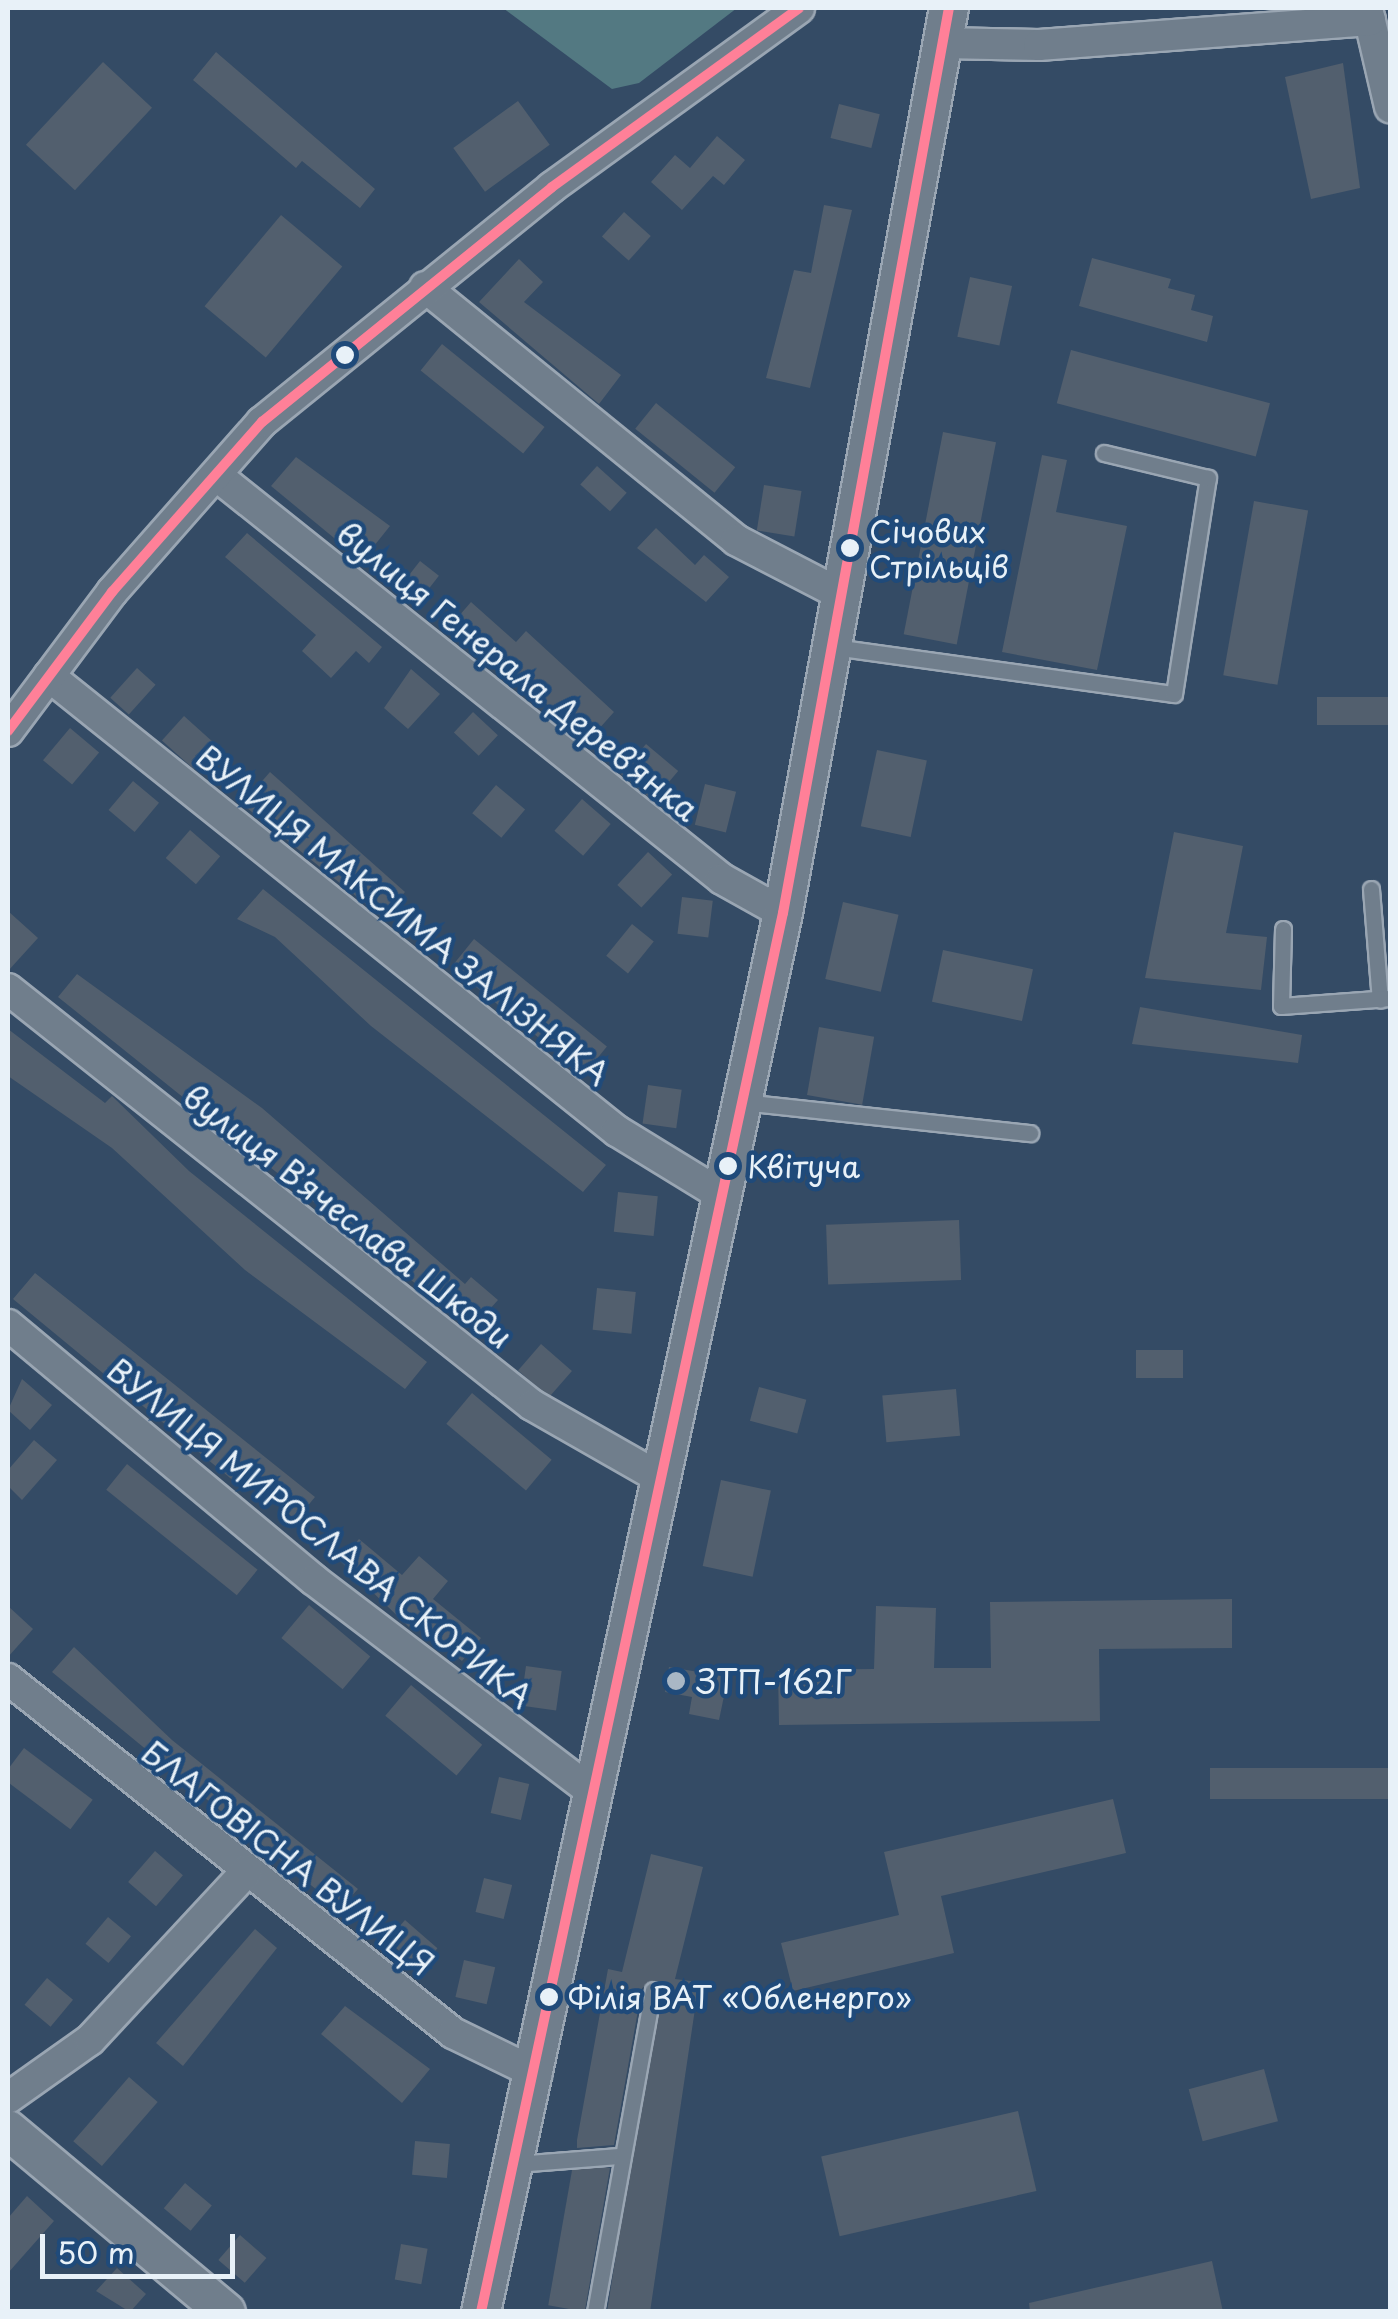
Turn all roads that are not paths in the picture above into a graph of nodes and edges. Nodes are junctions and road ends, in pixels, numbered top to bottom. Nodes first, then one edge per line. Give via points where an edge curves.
1 (799, 8) edge
2 (1368, 14) edge
3 (946, 25) edge
4 (1390, 107) edge
5 (425, 287) junction
6 (1104, 453) dead end
7 (216, 475) junction
8 (840, 594) junction
9 (830, 646) junction
10 (49, 676) junction
11 (8, 731) edge
12 (1371, 888) dead end
13 (783, 912) junction
14 (1283, 929) dead end
15 (8, 989) edge
16 (1385, 999) edge
17 (743, 1102) junction
18 (1030, 1133) dead end
19 (722, 1196) junction
20 (8, 1325) edge
21 (658, 1478) junction
22 (8, 1679) edge
23 (592, 1792) junction
24 (246, 1871) junction
25 (653, 1990) dead end
26 (537, 2074) junction
27 (8, 2098) edge
28 (8, 2130) edge
29 (618, 2156) junction
30 (518, 2164) junction
31 (226, 2312) edge
32 (481, 2312) edge
33 (595, 2312) edge

1 - 5 street
2 - 3 street via 1039,45
2 - 4 street
3 - 8 street
5 - 7 street via 262,422
5 - 8 street via 736,540
6 - 9 lane via 1208,478 1174,694
7 - 10 street
7 - 13 street, вулиця Генерала Деревʼянка via 722,879
8 - 9 street
9 - 13 street
10 - 11 street
10 - 19 street, ВУЛИЦЯ МАКСИМА ЗАЛІЗНЯКА via 617,1131
12 - 16 lane
13 - 17 street
14 - 16 lane via 1281,1006
15 - 21 street, вулиця Вʼячеслава Шкоди via 532,1405
17 - 18 lane
17 - 19 street
19 - 21 street
20 - 23 street, ВУЛИЦЯ МИРОСЛАВА СКОРИКА via 314,1580
21 - 23 street
22 - 24 street, БЛАГОВІСНА ВУЛИЦЯ
23 - 26 street
24 - 26 street, БЛАГОВІСНА ВУЛИЦЯ via 453,2033
24 - 27 street via 90,2040
25 - 29 lane
26 - 30 street
28 - 31 street
29 - 30 lane
29 - 33 lane
30 - 32 street

